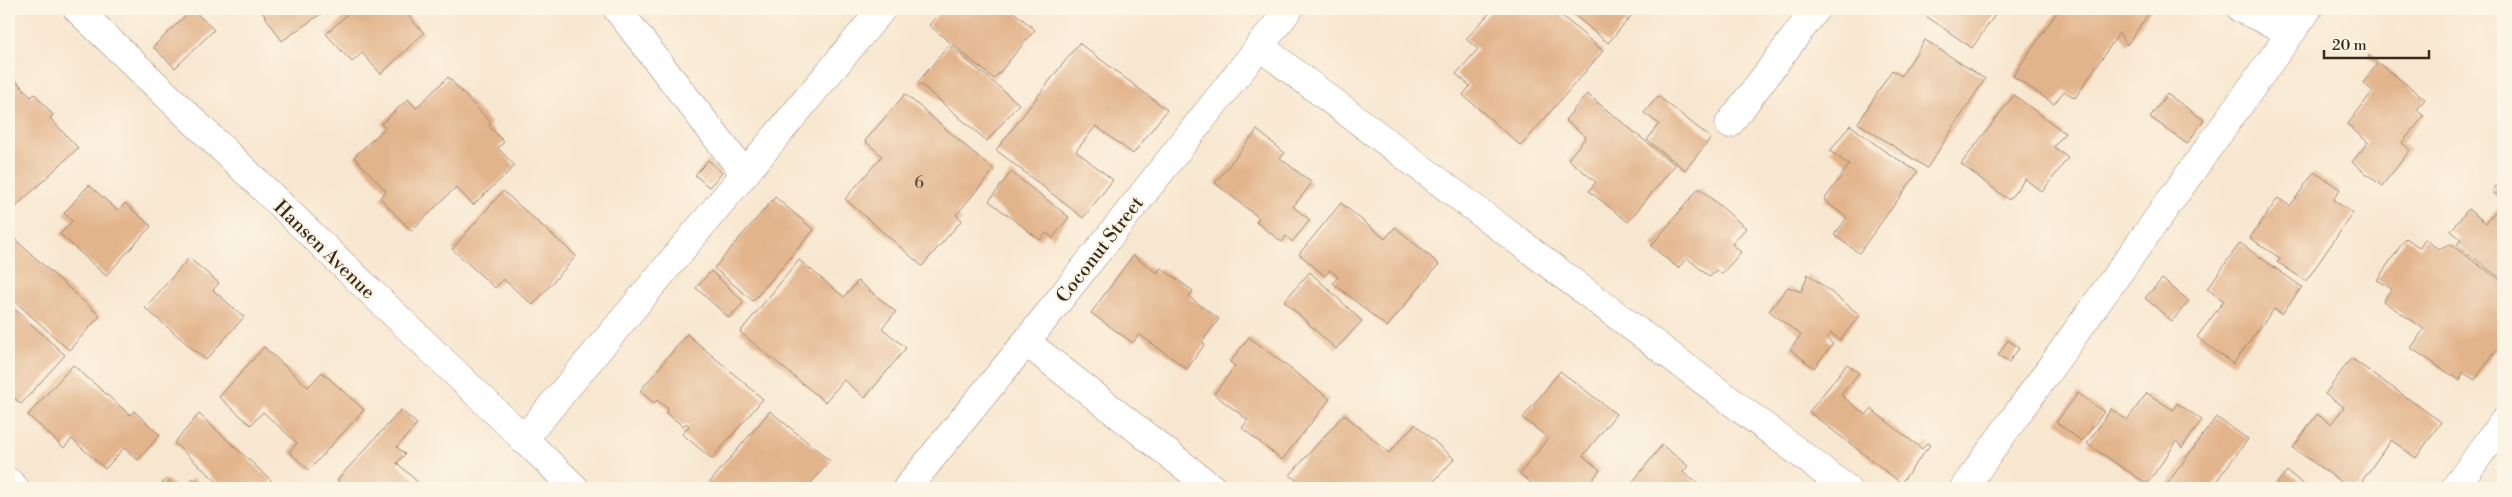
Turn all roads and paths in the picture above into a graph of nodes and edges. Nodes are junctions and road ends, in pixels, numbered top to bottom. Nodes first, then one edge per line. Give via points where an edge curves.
1 (77, 9) edge
2 (616, 9) edge
3 (882, 9) edge
4 (1289, 9) edge
5 (1816, 9) edge
6 (2242, 9) edge
7 (2308, 9) edge
8 (2290, 31) junction
9 (1259, 46) junction
10 (1729, 124) dead end
11 (745, 174) junction
12 (1026, 342) junction
13 (2503, 422) edge
14 (523, 440) junction
15 (9, 482) edge
16 (15, 488) edge
17 (575, 488) edge
18 (907, 488) edge
19 (1212, 488) edge
20 (1846, 488) edge
21 (1964, 488) edge
22 (2455, 488) edge

1 - 14 street, Hansen Avenue
2 - 11 street
3 - 11 street
4 - 9 street, Coconut Street
5 - 10 street
6 - 8 street
7 - 8 street
8 - 21 street
9 - 12 street, Coconut Street
9 - 20 street
11 - 14 street
12 - 18 street, Coconut Street
12 - 19 street
13 - 22 street
14 - 17 street, Hansen Avenue
15 - 16 street

